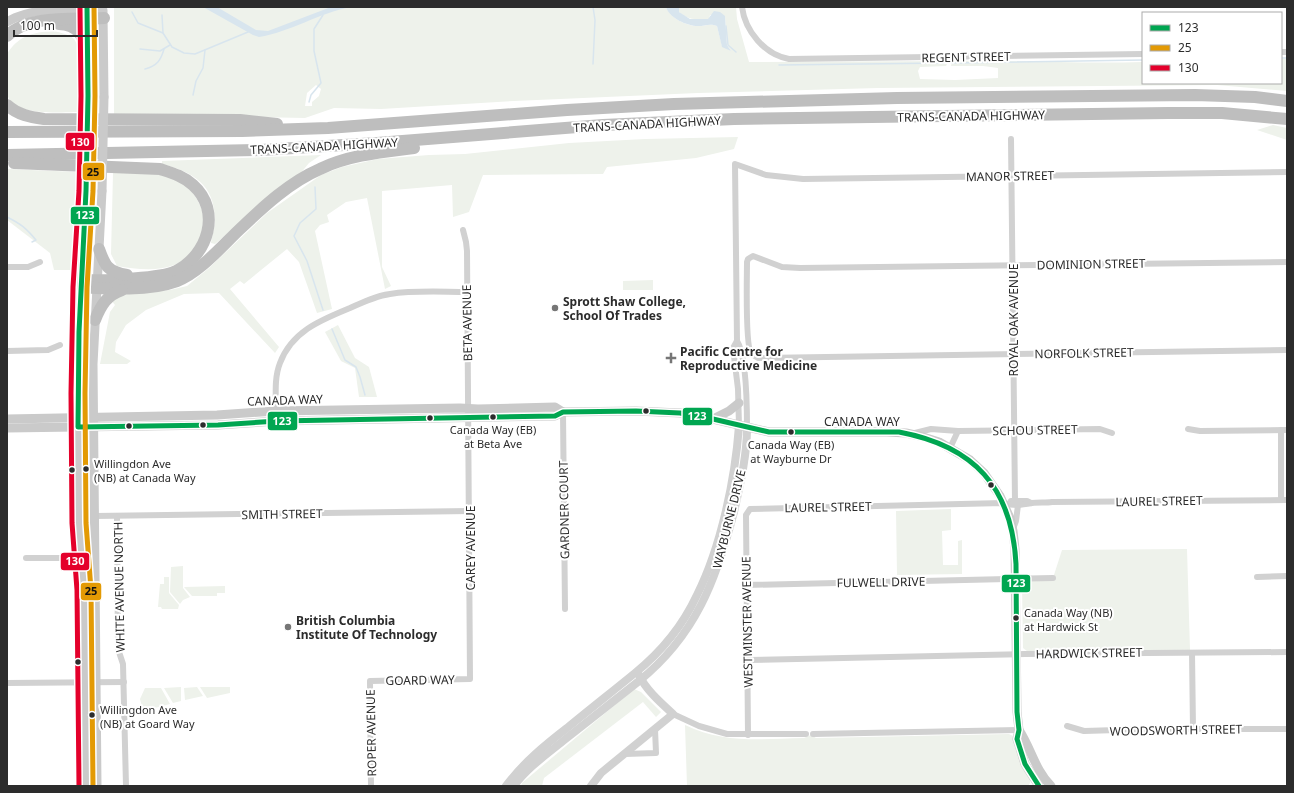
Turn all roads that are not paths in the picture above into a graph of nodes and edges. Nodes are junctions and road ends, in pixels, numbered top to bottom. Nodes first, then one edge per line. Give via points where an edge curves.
1 (742, 7) edge
2 (66, 9) edge
3 (87, 12) edge
4 (103, 12) edge
5 (38, 21) junction
6 (7, 22) edge
7 (7, 36) edge
8 (88, 53) junction
9 (1142, 54) edge
10 (1287, 102) edge
11 (7, 105) edge
12 (1287, 119) edge
13 (328, 128) junction
14 (7, 132) edge
15 (508, 133) junction
16 (1011, 139) dead end
17 (7, 156) edge
18 (7, 162) edge
19 (735, 164) joint
20 (1287, 172) edge
21 (1011, 176) junction
22 (462, 230) dead end
23 (99, 249) junction
24 (40, 262) dead end
25 (1287, 262) edge
26 (1012, 265) junction
27 (7, 267) edge
28 (138, 282) junction
29 (81, 283) junction
30 (96, 284) junction
31 (467, 292) junction
32 (95, 320) junction
33 (737, 341) junction
34 (60, 345) dead end
35 (1287, 350) edge
36 (7, 351) edge
37 (1013, 354) junction
38 (761, 358) joint
39 (739, 403) junction
40 (276, 411) junction
41 (563, 412) junction
42 (468, 413) junction
43 (7, 419) edge
44 (714, 419) junction
45 (94, 422) junction
46 (78, 423) junction
47 (743, 427) junction
48 (7, 428) edge
49 (1188, 429) dead end
50 (1014, 430) junction
51 (1284, 430) edge
52 (958, 431) junction
53 (1112, 433) dead end
54 (913, 434) junction
55 (950, 448) junction
56 (1284, 500) edge
57 (1016, 503) junction
58 (1003, 504) junction
59 (749, 510) joint
60 (470, 511) junction
61 (95, 516) junction
62 (117, 516) junction
63 (1013, 531) junction
64 (26, 558) dead end
65 (82, 558) junction
66 (1287, 576) edge
67 (1257, 577) dead end
68 (1053, 578) dead end
69 (1016, 579) junction
70 (747, 584) junction
71 (565, 608) dead end
72 (1287, 652) edge
73 (1192, 653) junction
74 (1016, 654) junction
75 (748, 660) junction
76 (639, 675) junction
77 (470, 679) joint
78 (370, 681) joint
79 (85, 682) junction
80 (96, 682) junction
81 (124, 682) junction
82 (7, 683) edge
83 (673, 714) junction
84 (1067, 726) dead end
85 (655, 729) junction
86 (1193, 729) junction
87 (1287, 729) edge
88 (1019, 730) junction
89 (748, 735) junction
90 (625, 754) junction
91 (529, 764) junction
92 (1045, 784) edge
93 (86, 786) edge
94 (97, 786) edge
95 (126, 786) edge
96 (371, 786) edge
97 (506, 786) edge
98 (514, 786) edge
99 (591, 786) edge

1 - 9 street, REGENT STREET via 746,22 755,38 781,58 789,59
2 - 3 main road
2 - 6 main road via 25,14
3 - 4 highway
3 - 5 highway
3 - 8 main road
4 - 23 main road, bridge via 104,96
5 - 7 highway via 19,27
5 - 8 highway via 66,24 77,30 83,37
8 - 29 main road, bridge via 86,191
10 - 13 highway, TRANS-CANADA HIGHWAY via 1255,97 1187,95 897,98 674,104
11 - 13 highway via 14,112 44,119 240,120
12 - 15 highway, TRANS-CANADA HIGHWAY via 1222,113 1168,113 734,119 603,125
13 - 14 highway, TRANS-CANADA HIGHWAY
15 - 17 highway, TRANS-CANADA HIGHWAY via 261,150
15 - 28 highway via 450,144 376,153 336,162 304,177 280,194 191,273 163,284
16 - 21 street, ROYAL OAK AVENUE
18 - 28 highway via 160,169 178,174 193,185 202,196 208,210 209,227 204,244 188,265 174,272
19 - 21 street, MANOR STREET via 766,175 795,178
19 - 33 street, WAYBURNE DRIVE
20 - 21 street, MANOR STREET
21 - 26 street, ROYAL OAK AVENUE
22 - 31 street, BETA AVENUE via 466,242
23 - 28 highway via 103,261 112,271
23 - 30 main road
24 - 27 street via 28,267
25 - 26 street, DOMINION STREET
26 - 37 street, ROYAL OAK AVENUE
26 - 38 street, DOMINION STREET via 792,268 753,256 747,262 748,337 751,352
28 - 30 highway
28 - 32 highway via 112,294 103,303
29 - 30 highway
29 - 46 main road
30 - 32 main road
31 - 40 street via 408,292 384,295 312,324 294,339 281,361 276,382
31 - 42 street, BETA AVENUE
32 - 45 main road
33 - 39 street, WAYBURNE DRIVE via 733,348
33 - 47 street, WAYBURNE DRIVE via 741,347 747,395
34 - 36 street via 48,350
35 - 37 street, NORFOLK STREET
37 - 38 street, NORFOLK STREET
37 - 50 street, ROYAL OAK AVENUE
39 - 44 main road
39 - 47 street, WAYBURNE DRIVE
40 - 42 main road, CANADA WAY
40 - 45 main road, CANADA WAY
41 - 42 main road, CANADA WAY via 555,407
41 - 44 main road, CANADA WAY via 659,411
41 - 71 street, GARDNER COURT
42 - 45 main road, CANADA WAY via 218,425
42 - 60 street, CAREY AVENUE
43 - 46 main road, CANADA WAY
44 - 47 main road, CANADA WAY
45 - 46 main road, CANADA WAY
45 - 61 main road
46 - 48 main road, CANADA WAY
46 - 65 main road
47 - 54 main road, CANADA WAY via 768,432
47 - 76 street, WAYBURNE DRIVE via 723,519 700,599
49 - 51 street
50 - 52 street, SCHOU STREET
50 - 53 street, SCHOU STREET via 1100,429
50 - 57 street, ROYAL OAK AVENUE
51 - 56 street
52 - 54 street, SCHOU STREET via 931,429
52 - 55 street
54 - 55 main road, CANADA WAY
55 - 58 main road, CANADA WAY via 970,460 984,474
56 - 57 street, LAUREL STREET
57 - 58 street, LAUREL STREET
57 - 63 street, ROYAL OAK AVENUE
58 - 59 street, LAUREL STREET
58 - 63 main road, CANADA WAY
59 - 70 street, WESTMINSTER AVENUE via 746,515
60 - 62 street, SMITH STREET
60 - 77 street, CAREY AVENUE
61 - 62 street, SMITH STREET
61 - 80 main road
62 - 81 street, WHITE AVENUE NORTH via 118,649 123,664
63 - 69 main road, CANADA WAY
64 - 65 street
65 - 79 main road
66 - 67 street
68 - 69 street, FULWELL DRIVE
69 - 70 street, FULWELL DRIVE
69 - 74 main road, CANADA WAY
70 - 75 street, WESTMINSTER AVENUE
72 - 73 street, HARDWICK STREET
73 - 74 street, HARDWICK STREET
73 - 86 street
74 - 75 street, HARDWICK STREET
74 - 88 main road, CANADA WAY
75 - 89 street, WESTMINSTER AVENUE
76 - 83 street via 659,701
76 - 91 street, WAYBURNE DRIVE via 559,734
77 - 78 street, GOARD WAY
78 - 96 street, ROPER AVENUE
79 - 80 street
79 - 82 street
79 - 93 main road
80 - 81 street
80 - 94 main road
81 - 95 street, WHITE AVENUE NORTH
83 - 85 street
83 - 89 street via 710,730
84 - 86 street, WOODSWORTH STREET via 1084,731
85 - 90 street
85 - 90 street via 656,753
86 - 87 street, WOODSWORTH STREET
88 - 89 street
88 - 92 main road, CANADA WAY via 1017,739 1025,764
90 - 99 street via 601,773
91 - 97 street, WAYBURNE DRIVE
91 - 98 street, WAYBURNE DRIVE

